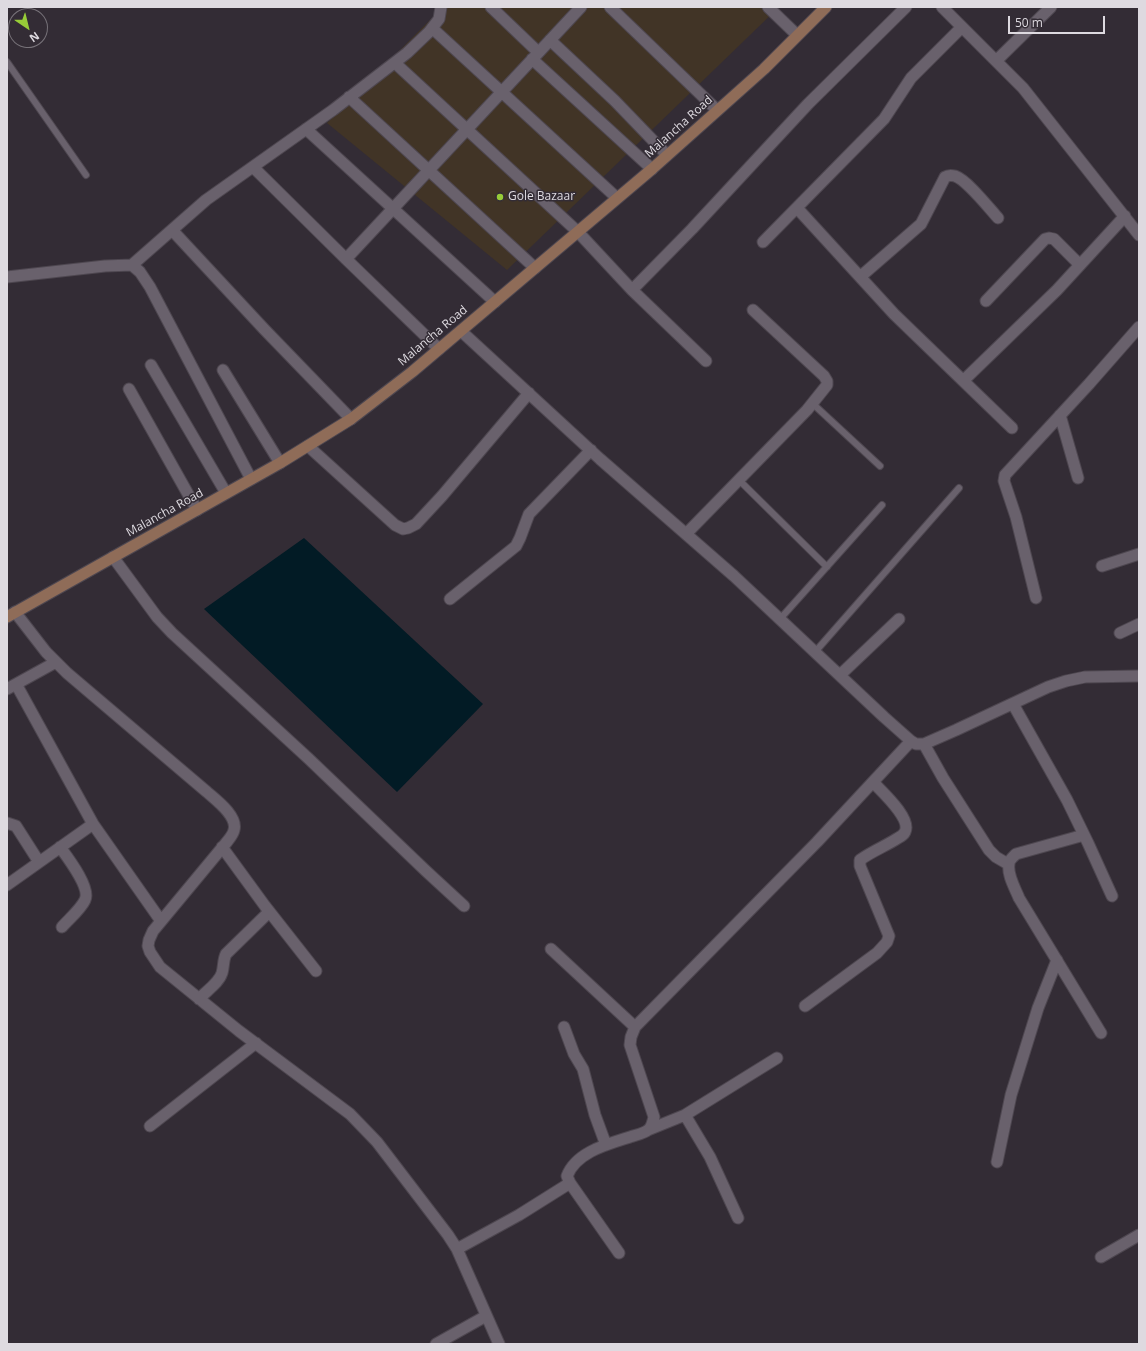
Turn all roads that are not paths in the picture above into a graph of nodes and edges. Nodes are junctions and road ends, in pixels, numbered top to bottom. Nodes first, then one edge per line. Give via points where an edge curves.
1 (441, 7) edge
2 (491, 7) edge
3 (581, 7) edge
4 (610, 7) edge
5 (768, 7) edge
6 (826, 7) edge
7 (906, 7) edge
8 (942, 7) edge
9 (1051, 7) edge
10 (962, 27) junction
11 (432, 28) junction
12 (798, 35) junction
13 (550, 40) junction
14 (535, 55) junction
15 (996, 61) junction
16 (7, 62) edge
17 (395, 63) junction
18 (502, 91) junction
19 (349, 97) junction
20 (717, 110) junction
21 (306, 128) junction
22 (467, 130) junction
23 (667, 155) junction
24 (253, 167) junction
25 (652, 169) junction
26 (428, 171) junction
27 (86, 174) dead end
28 (617, 198) junction
29 (797, 208) junction
30 (393, 209) junction
31 (1125, 216) junction
32 (998, 218) dead end
33 (172, 230) junction
34 (578, 232) junction
35 (1139, 235) edge
36 (762, 242) dead end
37 (346, 260) junction
38 (1080, 265) junction
39 (132, 266) junction
40 (535, 268) junction
41 (7, 277) edge
42 (860, 277) junction
43 (632, 290) junction
44 (986, 301) dead end
45 (495, 302) junction
46 (754, 310) dead end
47 (1139, 327) edge
48 (461, 331) junction
49 (439, 349) junction
50 (706, 361) dead end
51 (151, 365) dead end
52 (223, 370) dead end
53 (964, 380) junction
54 (129, 389) dead end
55 (529, 393) junction
56 (812, 403) junction
57 (1060, 415) junction
58 (351, 419) junction
59 (1012, 428) dead end
60 (308, 446) junction
61 (591, 450) junction
62 (280, 463) junction
63 (880, 466) dead end
64 (1078, 478) dead end
65 (251, 479) junction
66 (739, 480) junction
67 (960, 488) dead end
68 (226, 493) junction
69 (882, 505) dead end
70 (197, 510) junction
71 (686, 534) junction
72 (1139, 554) edge
73 (113, 557) junction
74 (1102, 566) dead end
75 (827, 567) junction
76 (1036, 598) dead end
77 (450, 599) dead end
78 (11, 615) edge
79 (780, 619) junction
80 (899, 619) dead end
81 (1139, 624) edge
82 (1120, 633) dead end
83 (815, 652) junction
84 (56, 662) junction
85 (840, 675) junction
86 (1139, 676) edge
87 (12, 687) edge
88 (1013, 704) junction
89 (911, 741) junction
90 (924, 744) junction
91 (873, 782) junction
92 (7, 823) edge
93 (93, 824) junction
94 (1084, 835) junction
95 (60, 847) junction
96 (222, 847) junction
97 (40, 862) junction
98 (1008, 864) junction
99 (7, 885) edge
100 (1112, 896) dead end
101 (464, 906) dead end
102 (269, 912) junction
103 (161, 921) junction
104 (62, 927) dead end
105 (551, 949) dead end
106 (1057, 960) junction
107 (316, 971) dead end
108 (199, 999) junction
109 (805, 1006) dead end
110 (564, 1027) dead end
111 (636, 1027) junction
112 (1101, 1033) dead end
113 (256, 1043) junction
114 (777, 1058) dead end
115 (685, 1115) junction
116 (150, 1126) dead end
117 (648, 1130) junction
118 (606, 1145) junction
119 (997, 1162) dead end
120 (570, 1183) junction
121 (738, 1218) dead end
122 (1139, 1235) edge
123 (457, 1249) junction
124 (619, 1253) dead end
125 (1102, 1257) dead end
126 (486, 1316) junction
127 (436, 1344) edge
128 (499, 1344) edge

1 - 11 street via 439,19
2 - 14 street
3 - 13 street
4 - 20 street
5 - 12 street
6 - 12 main road, Malancha Road
7 - 43 street via 808,104
8 - 10 street
9 - 15 street
10 - 15 street
10 - 29 street via 911,78 884,118
11 - 17 street via 420,43
11 - 18 street
12 - 20 main road, Malancha Road
13 - 14 street
13 - 23 street via 615,101
14 - 18 street
14 - 25 street
15 - 31 street via 1023,88
16 - 27 lane
17 - 19 street
17 - 22 street
18 - 22 street
18 - 28 street
19 - 21 street
19 - 26 street
20 - 23 main road, Malancha Road
21 - 24 street
21 - 30 street
22 - 26 street
22 - 34 street
23 - 25 main road, Malancha Road
24 - 33 street via 206,200
24 - 37 street
25 - 28 main road, Malancha Road
26 - 30 street
26 - 40 street
28 - 34 main road, Malancha Road
29 - 36 street
29 - 42 street
30 - 37 street
30 - 45 street
31 - 35 street
31 - 38 street
32 - 42 street via 962,181 953,175 945,177 921,224
33 - 39 street
33 - 58 street
34 - 40 main road, Malancha Road
34 - 43 street
37 - 49 street
38 - 44 street via 1054,239 1045,239
38 - 53 street
39 - 41 street
39 - 65 street via 140,272 150,288
40 - 45 main road, Malancha Road
42 - 53 street via 894,314
43 - 50 street
45 - 48 main road, Malancha Road
46 - 56 street via 828,381
47 - 57 street
48 - 49 main road, Malancha Road
48 - 55 street
49 - 58 main road, Malancha Road
51 - 68 street
52 - 62 street
53 - 59 street
54 - 70 street
55 - 60 street via 442,496 416,524 408,528 403,529 396,525
55 - 61 street
56 - 63 lane
56 - 66 street
57 - 64 street
57 - 76 street via 1005,475 1004,481 1016,517
58 - 60 main road, Malancha Road
60 - 62 main road, Malancha Road
61 - 71 street
61 - 77 street via 529,514 516,546
62 - 65 main road, Malancha Road
65 - 68 main road, Malancha Road
66 - 71 street
66 - 75 lane
67 - 83 lane
68 - 70 main road, Malancha Road
69 - 75 lane
70 - 73 main road, Malancha Road
71 - 79 street
72 - 74 street
73 - 78 main road, Malancha Road
73 - 101 street via 157,617 172,633
75 - 79 lane
78 - 84 street
79 - 83 street
80 - 85 street
81 - 82 street
83 - 85 street
84 - 87 street
84 - 96 street via 224,807 232,816 235,828
85 - 89 street
86 - 88 street via 1085,677 1066,681
87 - 93 street
88 - 90 street
88 - 94 street
89 - 90 street
89 - 91 street
90 - 98 street via 985,844 996,857
91 - 109 street via 898,809 906,826 905,832 899,838 860,860 860,866 889,936 877,953
91 - 111 street
92 - 97 street via 16,826
93 - 95 street
93 - 103 street
94 - 98 street via 1016,854
94 - 100 street
95 - 97 street
95 - 104 street via 79,876 86,894 86,900
96 - 102 street
96 - 103 street
97 - 99 street
98 - 106 street via 1019,898
102 - 107 street
102 - 108 street via 226,954 222,973
103 - 108 street via 149,940 150,952 160,967
105 - 111 street
106 - 112 street
106 - 119 street via 1038,1008 1011,1095
108 - 113 street
110 - 118 street via 574,1054 583,1069
111 - 117 street via 630,1045 654,1117
113 - 116 street
113 - 123 street via 340,1106 374,1138
114 - 115 street
115 - 117 street
115 - 121 street via 710,1157
117 - 118 street
118 - 120 street via 589,1153 570,1169 567,1176
120 - 123 street
120 - 124 street
122 - 125 street
123 - 126 street
126 - 127 street
126 - 128 street

